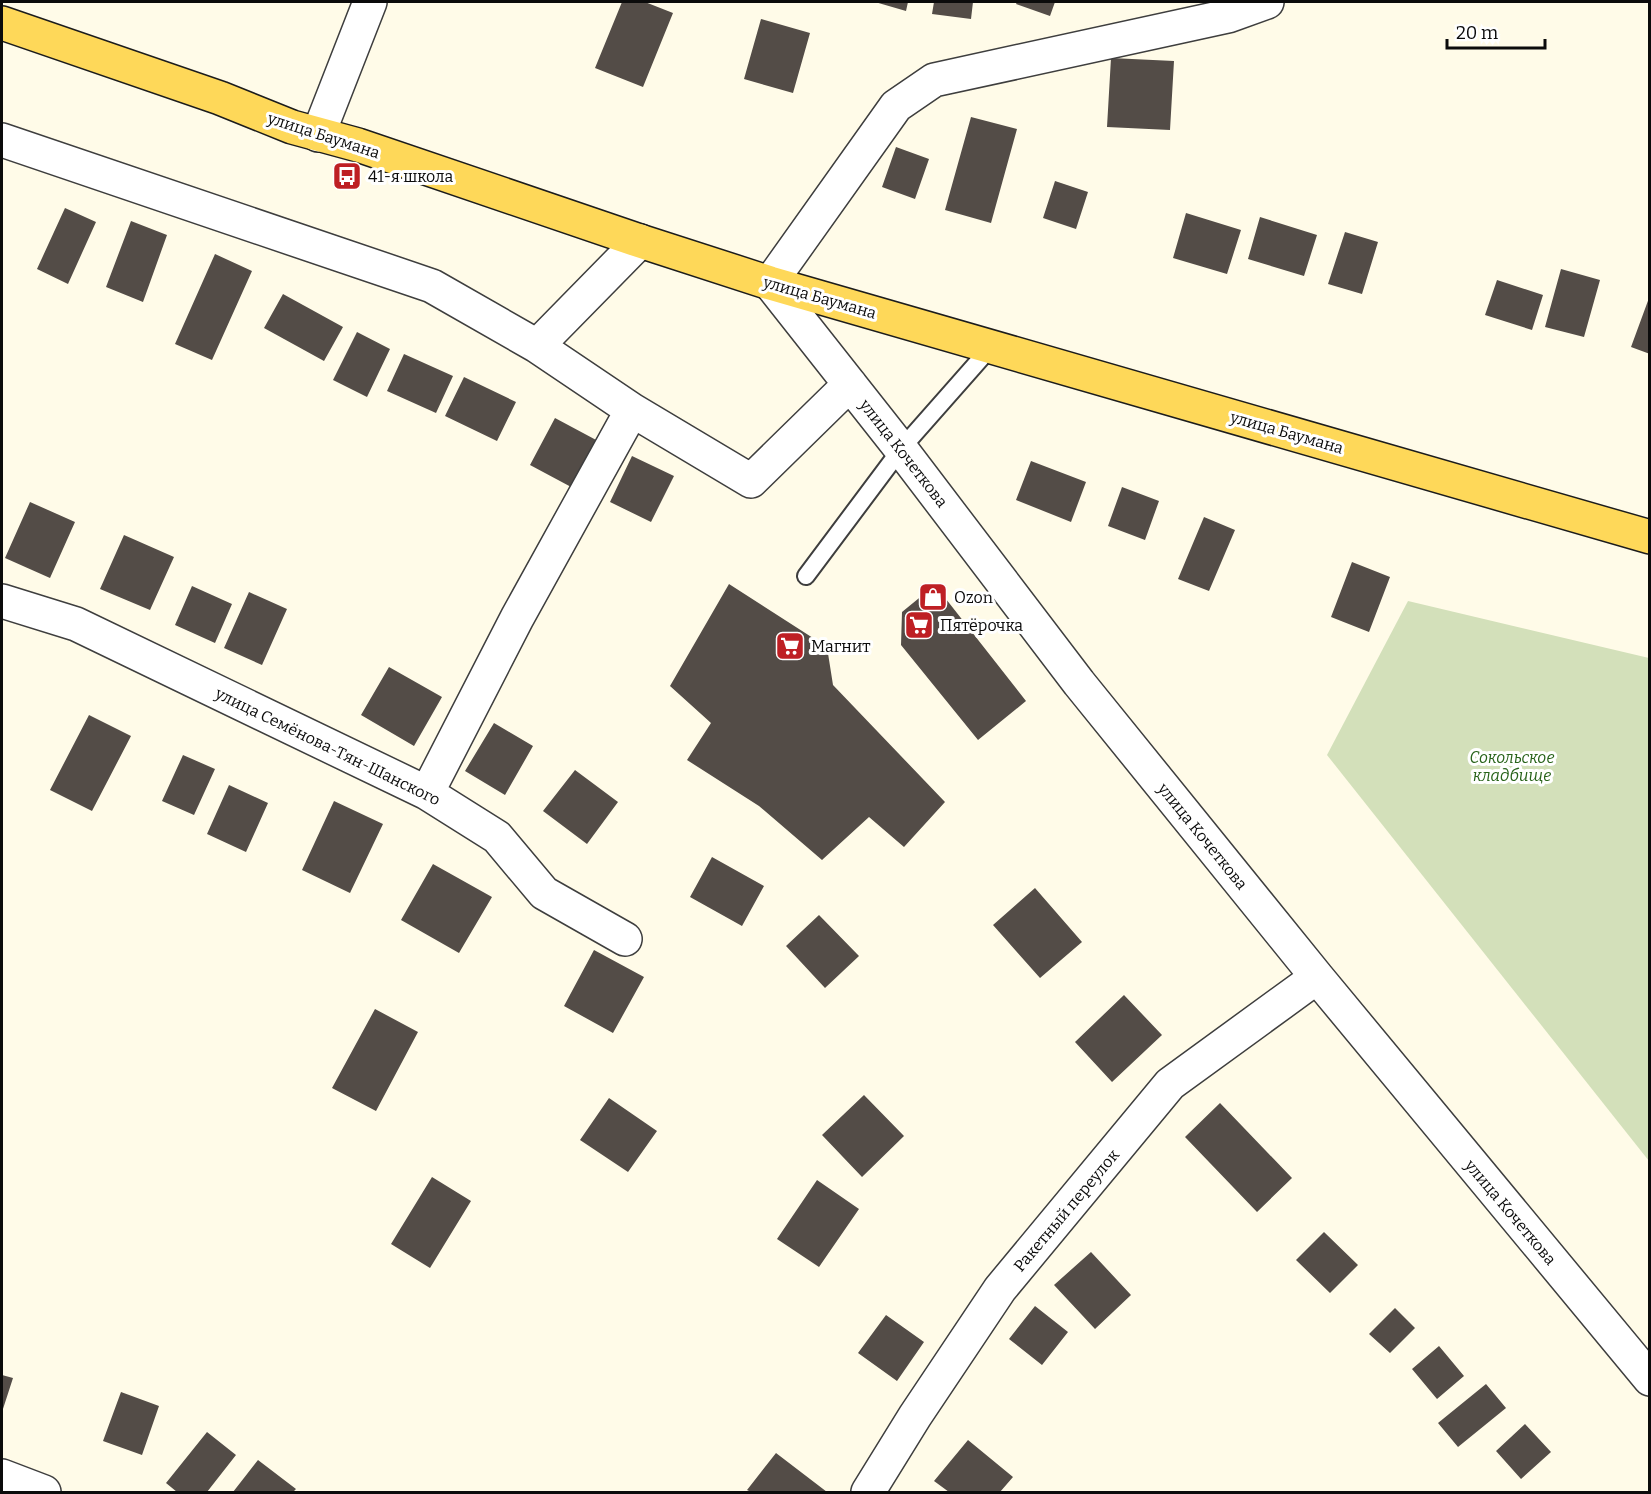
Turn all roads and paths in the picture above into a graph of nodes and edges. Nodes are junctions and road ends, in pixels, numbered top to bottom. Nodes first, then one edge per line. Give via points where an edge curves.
1 (370, 2) edge
2 (1267, 2) edge
3 (2, 23) edge
4 (318, 135) junction
5 (2, 140) edge
6 (640, 241) junction
7 (770, 283) junction
8 (537, 346) junction
9 (991, 347) junction
10 (850, 384) junction
11 (632, 410) junction
12 (901, 449) junction
13 (1650, 537) edge
14 (806, 576) dead end
15 (2, 601) edge
16 (427, 793) junction
17 (625, 939) dead end
18 (1317, 977) junction
19 (1650, 1379) edge
20 (2, 1476) edge
21 (44, 1492) edge
22 (868, 1492) edge

1 - 4 street
2 - 7 street via 1228,16 934,80 896,106
3 - 4 main road, улица Баумана
4 - 6 main road, улица Баумана via 358,145
5 - 8 street via 432,286
6 - 7 main road, улица Баумана
6 - 8 street
7 - 9 main road, улица Баумана
7 - 10 street, улица Кочеткова
8 - 11 street
9 - 12 lane
9 - 13 main road, улица Баумана
10 - 11 street via 751,481
10 - 12 street, улица Кочеткова
11 - 16 street via 517,618
12 - 14 lane
12 - 18 street, улица Кочеткова via 1079,682
15 - 16 street, улица Семёнова-Тян-Шанского via 76,624
16 - 17 street, улица Семёнова-Тян-Шанского via 497,837 544,893
18 - 19 street, улица Кочеткова
18 - 22 street, Ракетный переулок via 1170,1084 1000,1289
20 - 21 street

